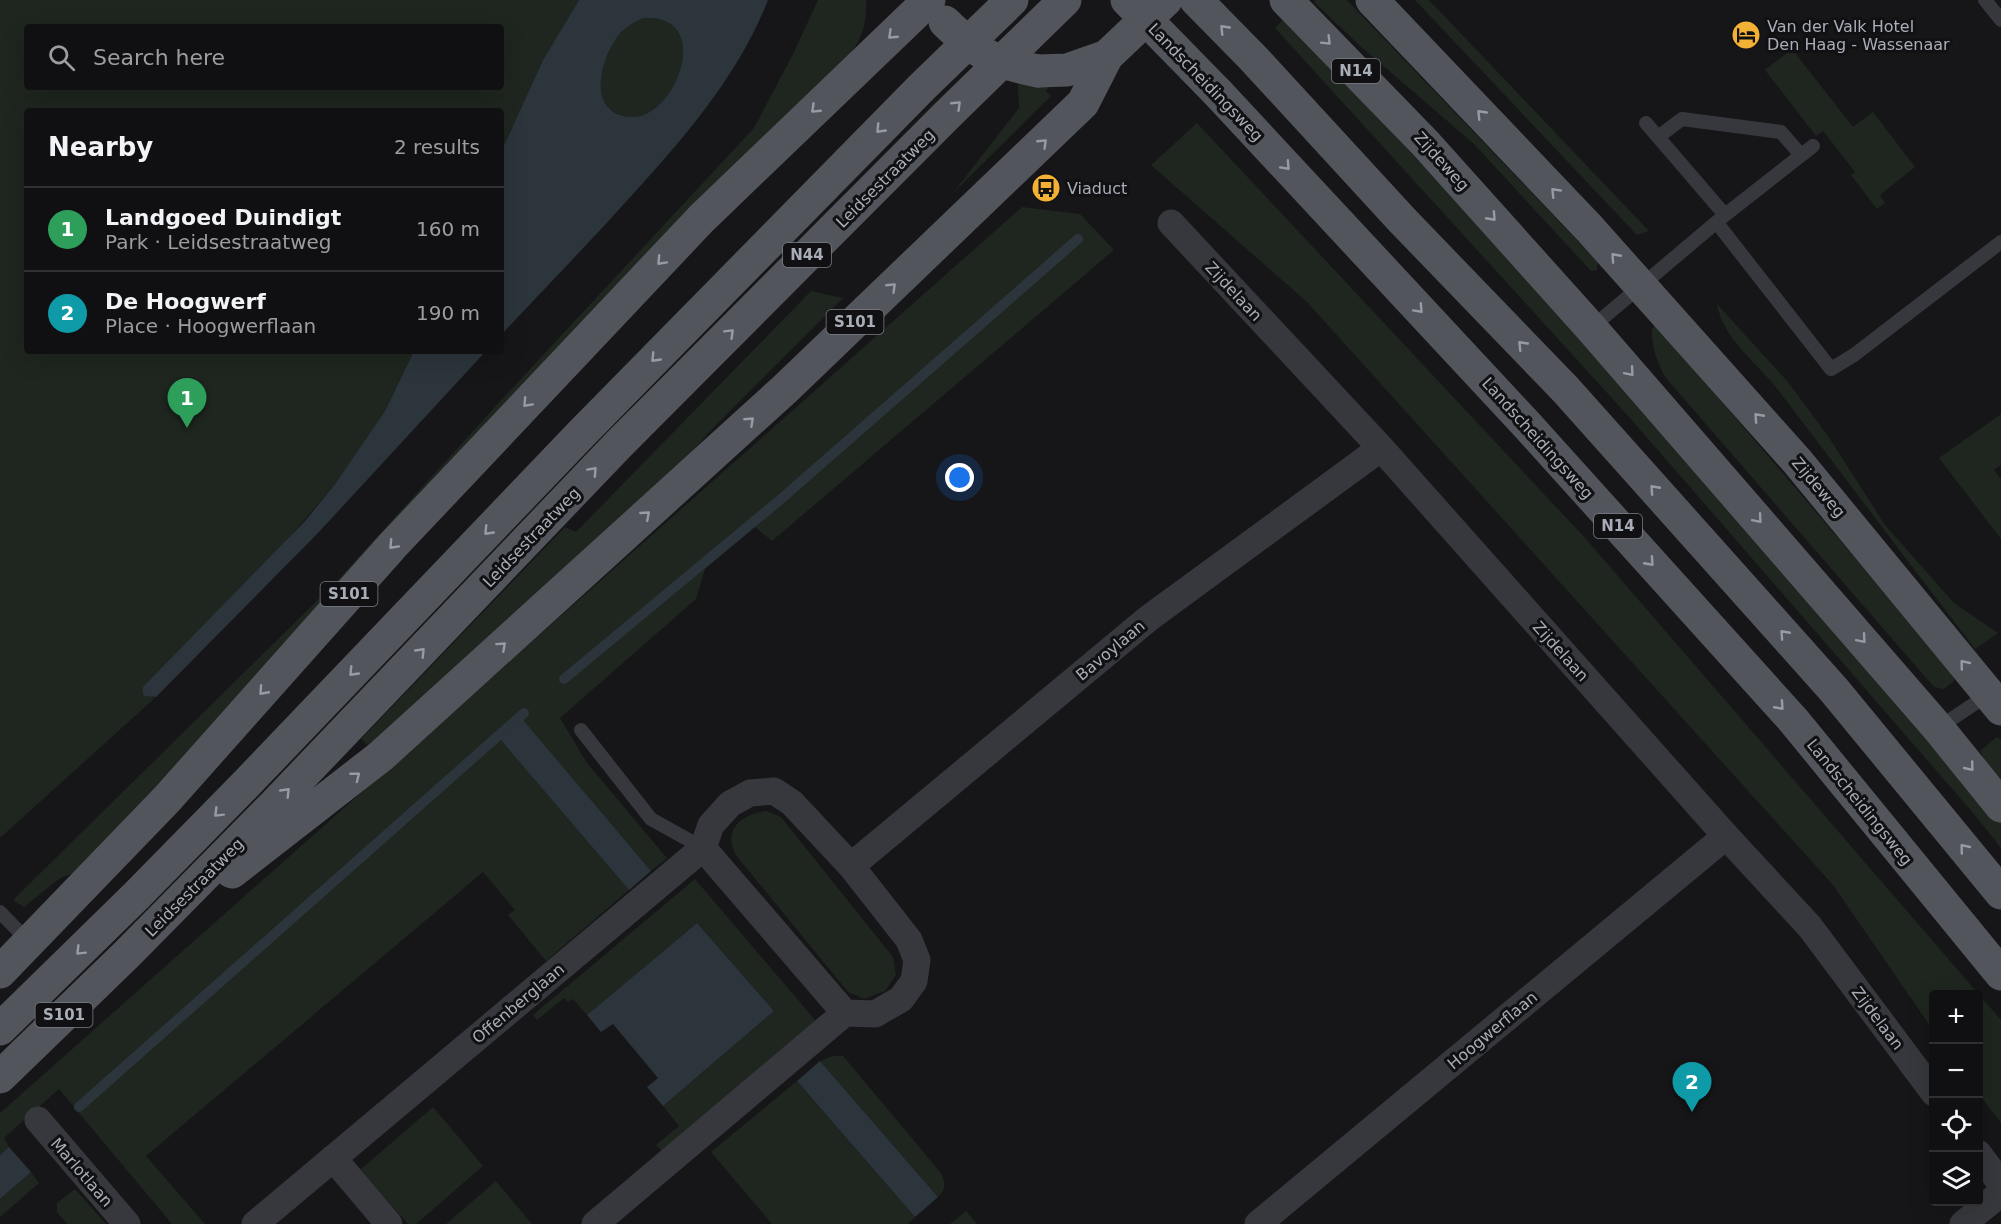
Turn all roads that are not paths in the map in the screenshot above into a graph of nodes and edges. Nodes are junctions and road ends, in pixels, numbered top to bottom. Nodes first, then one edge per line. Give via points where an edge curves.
1 (1012, 0) edge
2 (1065, 0) edge
3 (1127, 0) edge
4 (1166, 0) edge
5 (1196, 0) edge
6 (1286, 0) edge
7 (1372, 0) edge
8 (1985, 0) edge
9 (932, 6) edge
10 (2001, 20) edge
11 (1107, 56) junction
12 (1646, 123) dead end
13 (1658, 137) junction
14 (1813, 146) dead end
15 (1801, 155) junction
16 (1721, 219) junction
17 (1171, 223) dead end
18 (2001, 242) edge
19 (1642, 287) junction
20 (1591, 328) junction
21 (1381, 448) junction
22 (528, 489) joint
23 (554, 514) joint
24 (1997, 696) edge
25 (1938, 728) junction
26 (580, 730) dead end
27 (2001, 806) edge
28 (1726, 836) junction
29 (703, 848) junction
30 (851, 866) junction
31 (2001, 893) edge
32 (0, 912) edge
33 (28, 941) junction
34 (127, 954) junction
35 (0, 972) edge
36 (2001, 974) edge
37 (845, 1013) junction
38 (0, 1029) edge
39 (0, 1077) edge
40 (1929, 1086) edge
41 (38, 1120) dead end
42 (333, 1158) junction
43 (1983, 1161) edge
44 (2001, 1184) edge
45 (2001, 1193) edge
46 (127, 1224) edge
47 (255, 1224) edge
48 (389, 1224) edge
49 (595, 1224) edge
50 (1258, 1224) edge
51 (1963, 1224) edge

1 -> 22 main road, N44
23 -> 2 main road, Leidsestraatweg / N44 via 627,436
3 -> 36 main road, Landscheidingsweg / N14, bridge via 1527,425 1794,721
4 - 11 main road
31 -> 5 main road via 1834,690 1566,390
6 -> 20 main road, Zijdeweg / N14 via 1425,143
19 -> 7 main road, Zijdeweg
8 - 10 lane
9 - 11 main road, bridge via 969,45 990,58 1017,67 1066,70
9 -> 33 main road, S101 via 858,69 701,219 393,545 167,799
34 -> 11 main road, S101 via 381,756 759,413 1083,103
12 - 13 lane
13 - 15 lane via 1682,119 1781,132
13 - 16 lane
14 - 15 lane
15 - 16 lane
16 - 18 lane via 1831,369
16 - 19 lane
17 - 21 street, Zijdelaan
19 - 20 lane
24 -> 19 main road, Zijdeweg via 1797,461
20 -> 25 main road, Zijdeweg / N14
21 - 28 street, Zijdelaan
21 - 30 street, Bavoylaan via 1149,618
22 -> 38 main road, S101 via 245,785
34 -> 23 main road, Leidsestraatweg / S101
24 - 25 lane, Zijdeweg
25 -> 27 main road, Zijdeweg / N14
26 - 29 lane via 651,819
28 - 40 street, Zijdelaan via 1810,927
28 - 50 street, Hoogwerflaan
29 - 30 street, Offenberglaan via 711,825 730,804 750,792 774,791 792,802
29 - 37 street
29 - 42 street, Offenberglaan
30 - 37 street, Offenberglaan via 909,940 917,960 914,981 901,999 875,1014
32 - 33 lane
33 - 35 main road, S101
34 - 39 main road, Leidsestraatweg / S101
37 - 49 street
41 - 46 street, Marlotlaan
42 - 47 street, Offenberglaan
42 - 48 street
43 - 44 street
45 - 51 street

